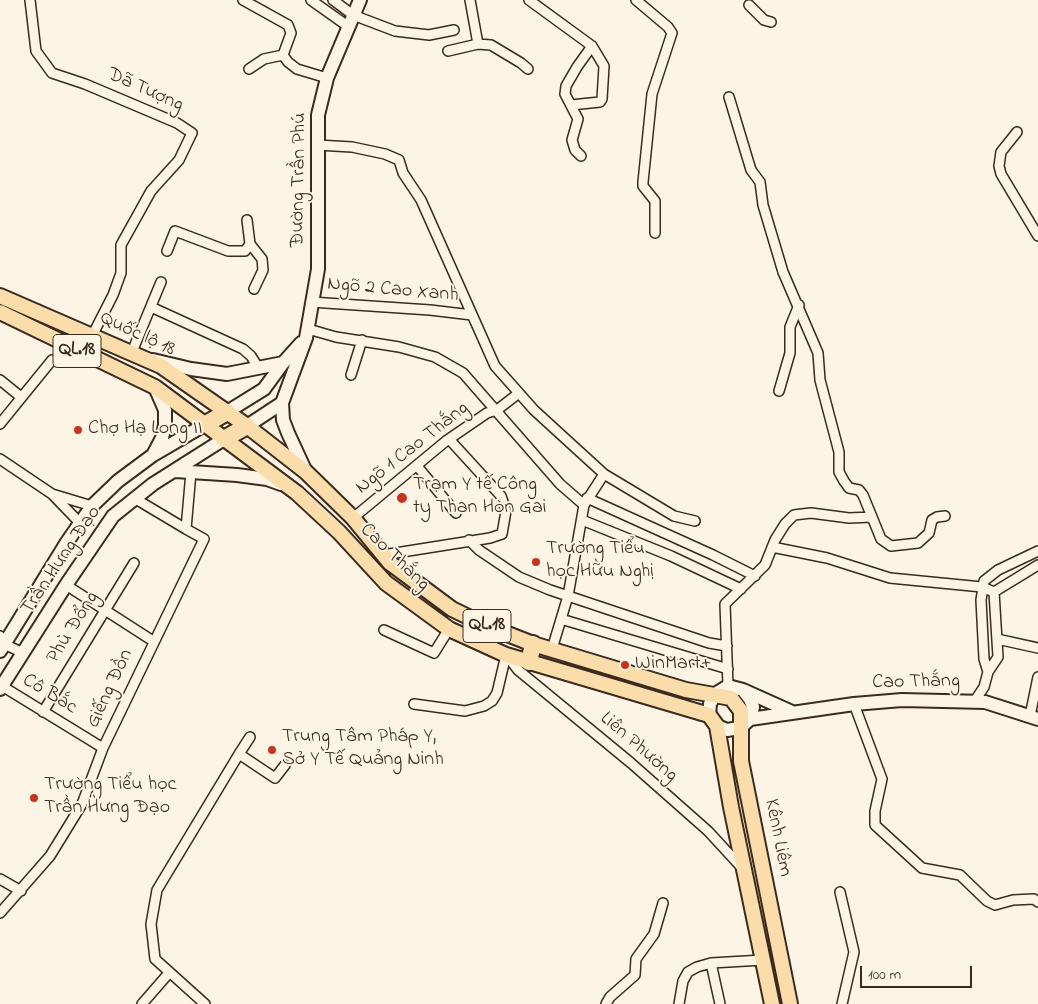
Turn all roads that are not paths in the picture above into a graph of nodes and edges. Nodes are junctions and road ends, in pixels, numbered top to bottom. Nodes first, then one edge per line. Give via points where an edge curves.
1 (30, 0) edge
2 (243, 0) edge
3 (311, 0) edge
4 (333, 0) edge
5 (360, 0) edge
6 (470, 0) edge
7 (529, 0) edge
8 (636, 0) edge
9 (749, 5) dead end
10 (351, 21) junction
11 (772, 22) dead end
12 (454, 30) dead end
13 (478, 44) junction
14 (592, 46) junction
15 (448, 51) dead end
16 (283, 55) junction
17 (249, 69) dead end
18 (528, 69) dead end
19 (326, 78) junction
20 (729, 97) dead end
21 (571, 105) junction
22 (1017, 132) dead end
23 (317, 145) junction
24 (581, 156) dead end
25 (247, 220) dead end
26 (655, 233) dead end
27 (1038, 236) edge
28 (250, 244) junction
29 (167, 251) dead end
30 (161, 282) dead end
31 (0, 289) edge
32 (254, 289) dead end
33 (6, 298) edge
34 (311, 302) junction
35 (799, 305) junction
36 (151, 307) junction
37 (0, 312) edge
38 (472, 315) junction
39 (307, 333) junction
40 (92, 336) junction
41 (362, 340) junction
42 (132, 352) junction
43 (145, 358) junction
44 (52, 360) dead end
45 (283, 363) junction
46 (259, 369) junction
47 (351, 375) dead end
48 (0, 380) edge
49 (155, 387) junction
50 (779, 391) dead end
51 (519, 393) junction
52 (21, 397) junction
53 (282, 403) junction
54 (495, 411) junction
55 (227, 412) junction
56 (0, 424) edge
57 (206, 424) junction
58 (247, 426) junction
59 (224, 439) junction
60 (449, 439) junction
61 (153, 455) junction
62 (0, 459) edge
63 (416, 466) junction
64 (175, 471) junction
65 (191, 472) junction
66 (306, 472) junction
67 (604, 474) junction
68 (297, 493) junction
69 (52, 494) junction
70 (134, 498) junction
71 (586, 502) junction
72 (92, 506) junction
73 (456, 513) dead end
74 (113, 516) junction
75 (872, 516) junction
76 (945, 516) dead end
77 (353, 518) junction
78 (582, 520) junction
79 (696, 521) dead end
80 (79, 522) junction
81 (186, 529) junction
82 (469, 540) junction
83 (772, 546) junction
84 (1038, 551) edge
85 (383, 555) junction
86 (134, 563) dead end
87 (1038, 564) edge
88 (755, 576) junction
89 (66, 585) junction
90 (982, 587) junction
91 (741, 589) junction
92 (994, 592) junction
93 (568, 596) junction
94 (105, 611) junction
95 (561, 618) junction
96 (449, 629) junction
97 (384, 630) dead end
98 (997, 639) junction
99 (154, 641) junction
100 (1, 644) edge
101 (533, 644) junction
102 (727, 646) junction
103 (1038, 648) edge
104 (552, 649) junction
105 (22, 653) junction
106 (506, 654) junction
107 (530, 662) junction
108 (728, 669) junction
109 (988, 672) junction
110 (1038, 677) edge
111 (728, 686) junction
112 (1, 688) edge
113 (743, 690) junction
114 (716, 694) junction
115 (974, 702) junction
116 (414, 704) dead end
117 (854, 704) junction
118 (43, 712) junction
119 (792, 712) junction
120 (1034, 717) edge
121 (713, 720) junction
122 (745, 723) junction
123 (250, 737) dead end
124 (103, 748) junction
125 (239, 754) junction
126 (285, 765) dead end
127 (745, 871) junction
128 (0, 879) edge
129 (21, 891) junction
130 (840, 892) dead end
131 (1038, 902) edge
132 (663, 903) dead end
133 (0, 913) edge
134 (763, 960) junction
135 (711, 962) junction
136 (169, 973) junction
137 (142, 1004) edge
138 (205, 1004) edge
139 (606, 1004) edge
140 (679, 1004) edge
141 (720, 1004) edge
142 (772, 1004) edge
143 (790, 1004) edge
144 (842, 1004) edge

1 - 40 street, Dã Tượng via 36,51 52,73 178,123 192,133 179,160 152,191 121,245 121,273
2 - 16 street via 288,25 291,33
3 - 10 street
4 - 10 street
5 - 10 main road, Đường Trần Phú
6 - 13 street
7 - 14 street
8 - 26 street via 672,33 652,94 643,186 655,201
9 - 11 street via 764,20
10 - 12 street via 429,35
10 - 19 main road, Đường Trần Phú
13 - 15 street
13 - 18 street via 496,47
14 - 21 street via 566,86 565,94
14 - 21 street via 604,66 602,99 600,102
16 - 17 street via 264,60
16 - 19 street via 297,69
19 - 23 main road, Đường Trần Phú via 318,115
20 - 35 street via 751,170 760,182 763,205 783,272
21 - 24 street via 578,119 572,140
22 - 27 street via 1001,152 999,166
23 - 34 main road, Đường Trần Phú via 318,269
23 - 38 street via 352,147 399,160 403,173 421,200
25 - 28 street
28 - 29 street via 245,251 236,253 175,231
28 - 32 street via 262,259 264,270
30 - 36 street
31 - 33 main road
33 - 40 main road, Quốc lộ 18 / QL.18
34 - 38 street, Ngõ 2 Cao Xanh
34 - 39 main road, Đường Trần Phú
35 - 50 street via 790,327 790,353
35 - 75 street via 818,353 820,380 839,452 839,472 849,488 863,494
36 - 42 street
36 - 46 street via 243,349
37 - 49 main road, Quốc lộ 18 / QL.18
38 - 51 street via 495,366
39 - 41 street
39 - 45 main road
39 - 53 main road, Đường Trần Phú
40 - 42 main road, Quốc lộ 18 / QL.18
41 - 47 street
41 - 54 street via 399,347 448,363 463,373
42 - 43 main road, Quốc lộ 18 / QL.18
43 - 46 main road via 214,373
43 - 55 main road, Quốc lộ 18 / QL.18
44 - 52 street
45 - 46 main road
45 - 55 main road via 264,389
48 - 52 street
49 - 57 main road, Quốc lộ 18 / QL.18
49 - 61 main road via 165,410 165,425
51 - 54 street, Ngõ 1 Cao Thắng
51 - 67 street
52 - 56 street
53 - 58 main road
53 - 66 main road via 286,427
54 - 60 street, Ngõ 1 Cao Thắng
54 - 71 street via 560,484
55 - 57 highway
55 - 58 main road, Quốc lộ 18 / QL.18
57 - 59 main road, Quốc lộ 18 / QL.18
57 - 61 main road, Trần Hưng Đạo
58 - 59 highway
58 - 66 main road, Cao Thắng / QL.18
59 - 64 main road, Trần Hưng Đạo
59 - 68 main road, Cao Thắng / QL.18
60 - 63 street, Ngõ 1 Cao Thắng
60 - 82 street via 504,503 505,527 502,534
61 - 72 main road, Trần Hưng Đạo via 118,481
62 - 69 street
63 - 73 street
63 - 77 street, Ngõ 1 Cao Thắng
64 - 65 main road
64 - 70 main road, Trần Hưng Đạo
65 - 68 main road via 267,478
65 - 81 street
66 - 77 main road, Cao Thắng / QL.18
67 - 71 street
67 - 79 street via 674,516
68 - 96 main road, Cao Thắng / QL.18 via 386,583
69 - 72 street
69 - 80 street
70 - 74 main road, Trần Hưng Đạo
70 - 81 street
71 - 78 street
71 - 88 street
72 - 74 main road
72 - 80 main road, Trần Hưng Đạo
74 - 89 main road, Trần Hưng Đạo
75 - 76 street via 881,539 891,546 904,546 924,539 932,520
75 - 83 street via 794,515
77 - 85 main road, Cao Thắng / QL.18
78 - 91 street
78 - 93 street
80 - 100 main road, Trần Hưng Đạo
81 - 99 street, Giếng Đồn via 204,539
82 - 85 street
82 - 93 street via 519,576
83 - 88 street via 765,565
83 - 90 street via 827,558 890,578
84 - 90 street via 994,574 984,581
85 - 101 main road, Cao Thắng / QL.18 via 452,609
86 - 94 street, Phù Đổng
87 - 92 street
88 - 91 street
89 - 94 street
89 - 105 main road, Trần Hưng Đạo
90 - 92 street
90 - 109 street via 984,659
91 - 102 street via 725,604
92 - 98 street
93 - 95 street
93 - 102 street via 709,643
94 - 99 street
94 - 118 street, Phù Đổng
95 - 104 street
95 - 108 street
96 - 97 street via 434,653
96 - 106 main road, Cao Thắng / QL.18
98 - 103 street
98 - 109 street via 998,657
99 - 124 street, Giếng Đồn
100 - 105 street
101 - 104 main road, Cao Thắng / QL.18
101 - 107 highway
102 - 108 street
104 - 114 main road, Cao Thắng / QL.18 via 686,690
105 - 112 main road, Trần Hưng Đạo
106 - 107 main road, Cao Thắng / QL.18
106 - 116 street via 497,692 484,706 465,711
106 - 127 street, Liên Phường via 518,670 708,831
107 - 121 main road, Cao Thắng / QL.18
108 - 111 street
109 - 115 street via 984,687
110 - 120 street
111 - 113 main road
111 - 114 main road
112 - 118 street, Cô Bắc
113 - 119 main road
113 - 122 main road via 752,707
114 - 121 main road via 710,704
114 - 122 main road, Kênh Liêm / QL.18 via 731,698
115 - 117 main road, Cao Thắng via 902,700
115 - 120 main road, Cao Thắng via 985,702
117 - 119 main road, Cao Thắng
117 - 131 street via 882,779 875,825 922,868 960,875 995,905 1013,900 1034,899
118 - 124 street, Cô Bắc
119 - 122 main road, Cao Thắng
121 - 122 main road, Cao Thắng via 727,730
121 - 127 main road, Kênh Liêm
122 - 143 main road, Kênh Liêm / QL.18 via 741,761
123 - 125 street
124 - 129 street, Giếng Đồn via 82,804 50,856
125 - 126 street via 275,778
125 - 136 street via 158,890 152,924 155,959
127 - 134 main road, Kênh Liêm
128 - 129 street
129 - 133 street, Giếng Đồn
130 - 144 street via 854,952
132 - 139 street via 654,934 636,959 635,975
134 - 135 street
134 - 142 main road, Kênh Liêm
135 - 140 street via 688,972 682,982
135 - 141 street
136 - 137 street
136 - 138 street

